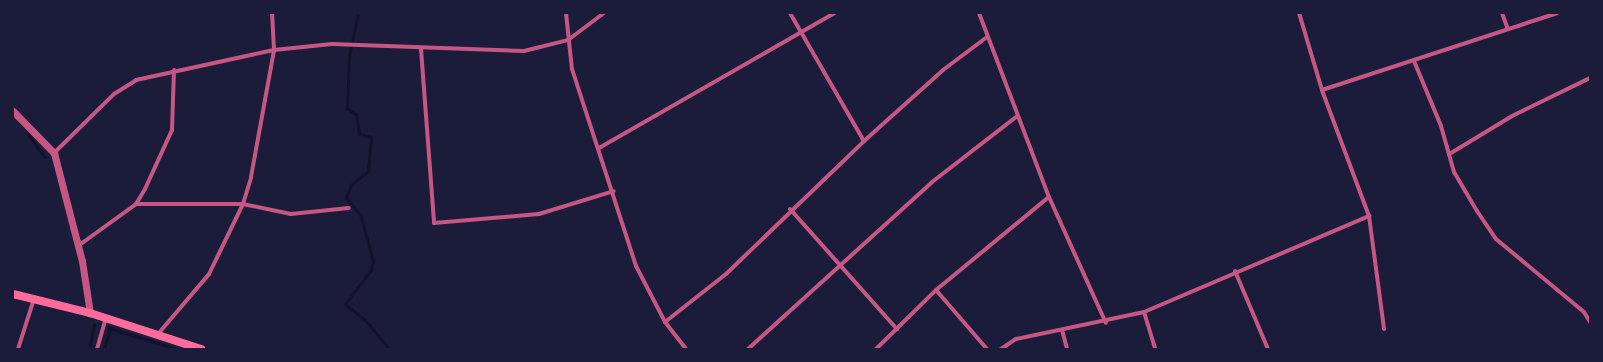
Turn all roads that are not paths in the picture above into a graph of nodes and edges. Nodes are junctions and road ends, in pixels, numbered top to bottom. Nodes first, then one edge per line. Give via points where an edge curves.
1 (272, 13) edge
2 (566, 13) edge
3 (604, 13) edge
4 (790, 13) edge
5 (835, 13) edge
6 (979, 13) edge
7 (1299, 13) edge
8 (1502, 13) edge
9 (1557, 13) edge
10 (1507, 27) junction
11 (800, 32) junction
12 (987, 37) junction
13 (568, 40) junction
14 (421, 49) junction
15 (274, 50) junction
16 (1414, 61) junction
17 (174, 70) junction
18 (1590, 78) edge
19 (1322, 90) junction
20 (13, 110) edge
21 (1016, 117) junction
22 (864, 141) junction
23 (599, 148) junction
24 (54, 153) junction
25 (1451, 153) junction
26 (614, 191) junction
27 (1049, 197) junction
28 (136, 204) junction
29 (243, 204) junction
30 (349, 208) dead end
31 (790, 209) junction
32 (1369, 216) junction
33 (78, 246) junction
34 (841, 264) junction
35 (1235, 271) junction
36 (936, 290) junction
37 (13, 294) edge
38 (34, 300) junction
39 (1144, 312) junction
40 (90, 313) junction
41 (106, 318) junction
42 (665, 322) junction
43 (1590, 322) edge
44 (1106, 323) junction
45 (897, 329) junction
46 (1384, 329) dead end
47 (1062, 330) junction
48 (158, 334) junction
49 (179, 346) edge
50 (18, 349) edge
51 (97, 349) edge
52 (201, 349) edge
53 (686, 349) edge
54 (748, 349) edge
55 (876, 349) edge
56 (987, 349) edge
57 (1001, 349) edge
58 (1067, 349) edge
59 (1155, 349) edge
60 (1268, 349) edge

1 - 15 street
2 - 13 street
3 - 13 street
4 - 11 street
5 - 11 street
6 - 12 street
7 - 19 street
8 - 10 street
9 - 10 street
10 - 16 street
11 - 22 street
11 - 23 street
12 - 21 street
12 - 22 street via 943,70
13 - 14 street via 524,51
13 - 23 street via 572,69
14 - 15 street via 332,44
14 - 26 street via 434,223 539,214
15 - 17 street
15 - 29 street via 252,177
16 - 19 street
16 - 25 street
17 - 24 street via 136,80 114,94
17 - 28 street via 172,130
18 - 25 street via 1512,116
19 - 32 street
20 - 24 street
21 - 27 street
21 - 34 street via 932,182
22 - 31 street
23 - 26 street
24 - 33 street
25 - 43 street via 1460,184 1496,239 1584,312
26 - 42 street via 636,266
27 - 36 street
27 - 44 street
28 - 29 street
28 - 33 street
29 - 30 street via 291,214
29 - 48 street via 210,274
31 - 34 street
31 - 42 street via 726,274
32 - 35 street
32 - 46 street
33 - 40 street
34 - 45 street
34 - 54 street
35 - 39 street
35 - 60 street
36 - 45 street
36 - 56 street
37 - 38 main road
38 - 40 main road
38 - 50 street
39 - 44 street
39 - 59 street
40 - 41 main road
41 - 48 main road
41 - 51 street
42 - 53 street
44 - 47 street
45 - 55 street
47 - 57 street via 1016,339
47 - 58 street
48 - 49 main road
49 - 52 main road

